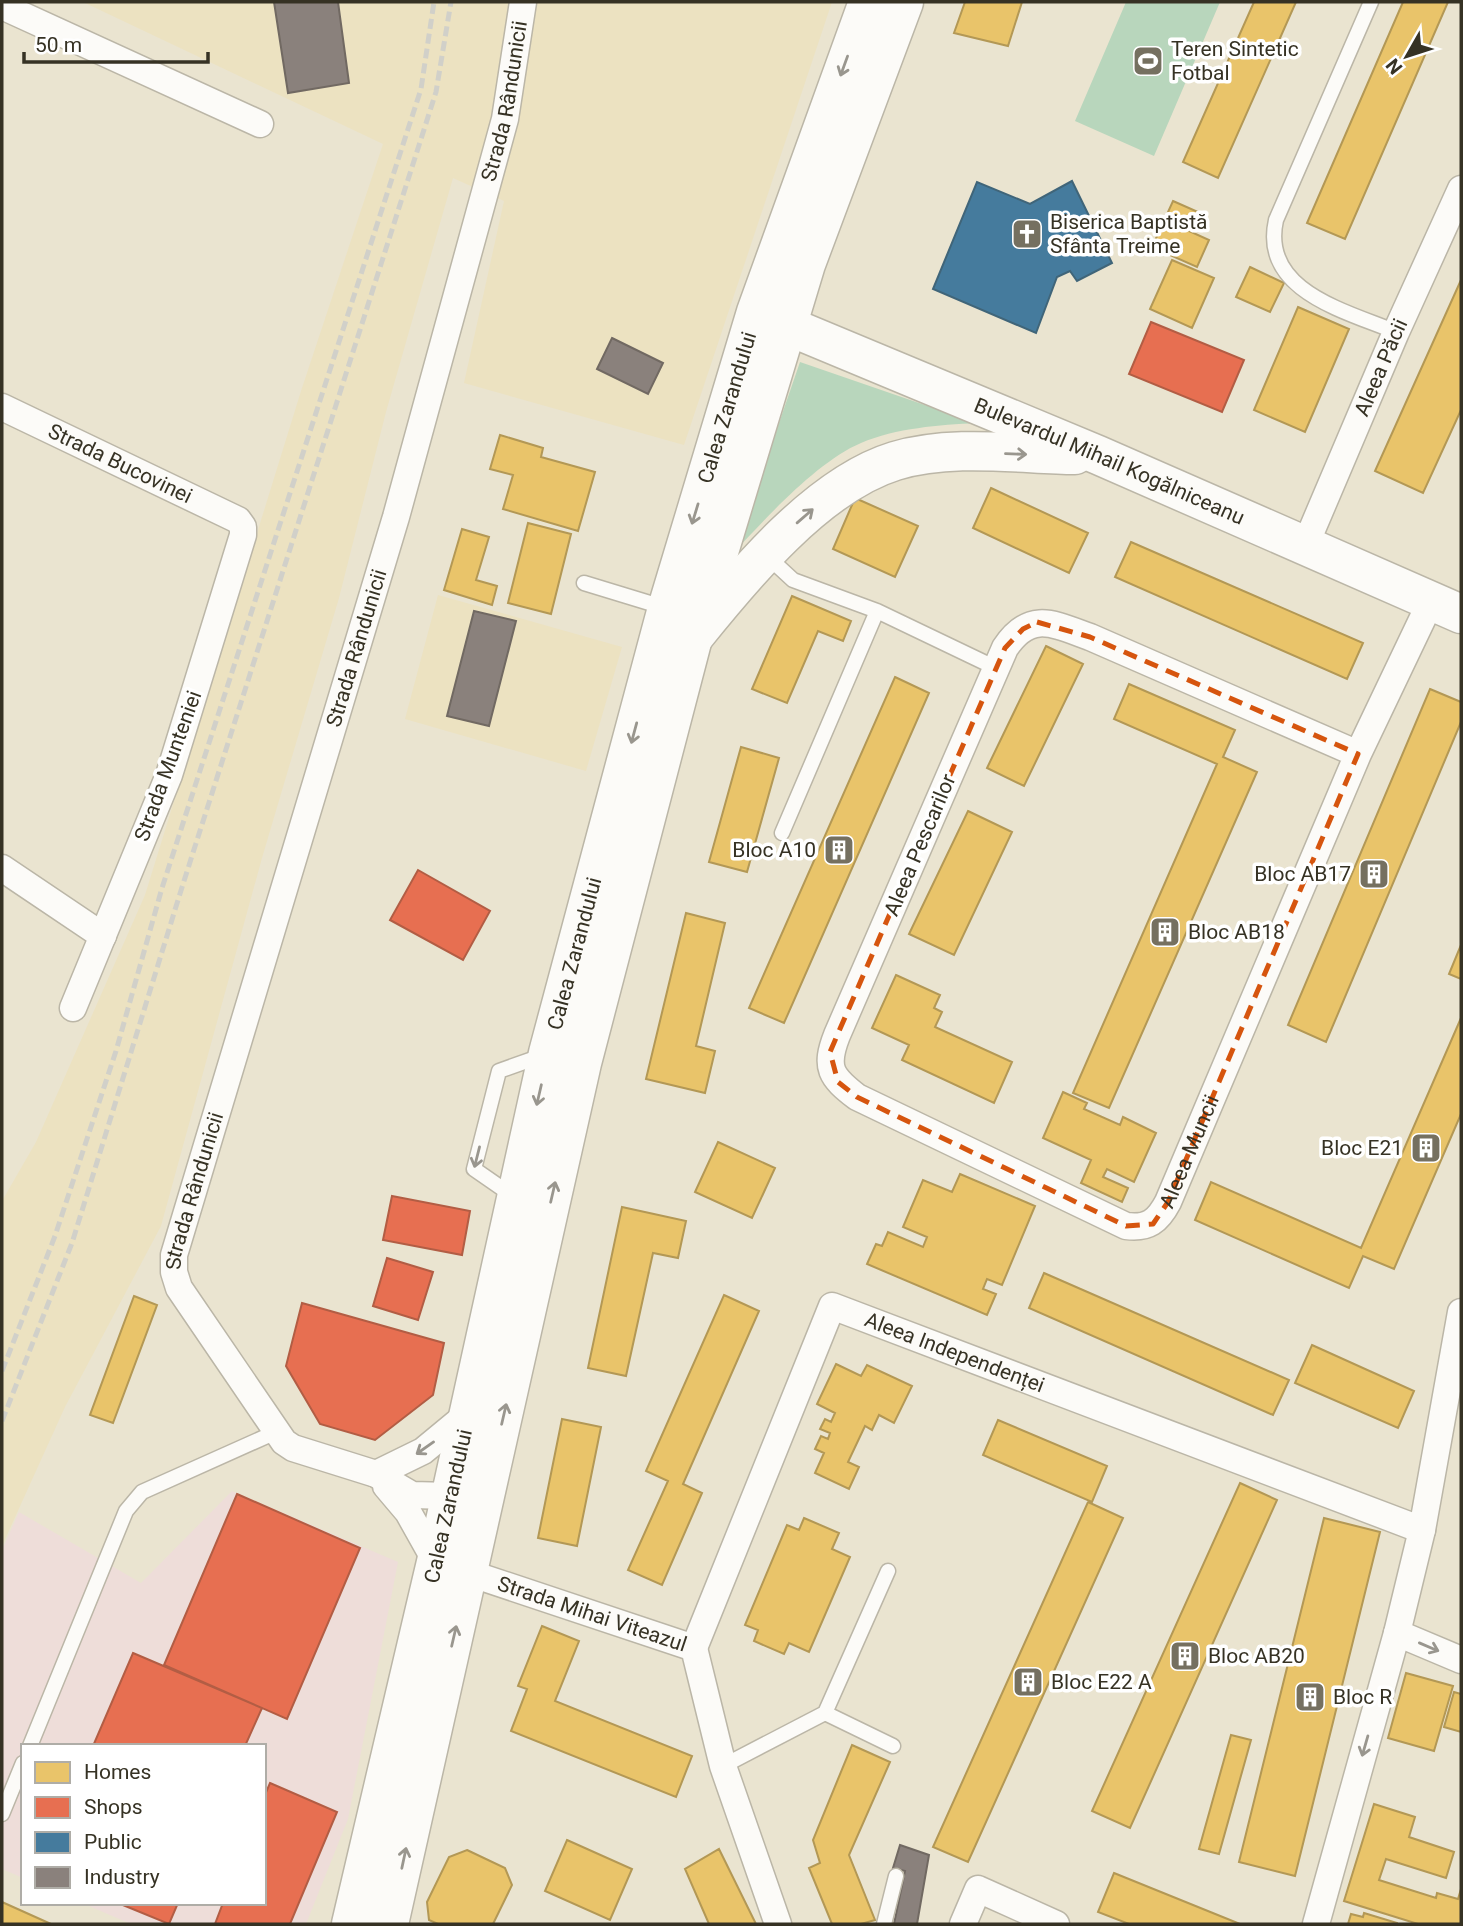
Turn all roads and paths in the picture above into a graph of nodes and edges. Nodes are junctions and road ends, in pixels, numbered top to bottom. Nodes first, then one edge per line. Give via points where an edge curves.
1 (523, 2) edge
2 (867, 2) edge
3 (904, 2) edge
4 (1371, 2) edge
5 (2, 6) edge
6 (260, 124) dead end
7 (1461, 189) edge
8 (771, 319) junction
9 (1396, 332) junction
10 (2, 407) edge
11 (1098, 455) junction
12 (238, 520) joint
13 (1305, 546) junction
14 (765, 554) junction
15 (584, 583) dead end
16 (667, 608) junction
17 (1446, 608) edge
18 (877, 611) junction
19 (693, 638) junction
20 (996, 668) junction
21 (1358, 754) junction
22 (782, 833) dead end
23 (2, 868) edge
24 (103, 936) junction
25 (74, 1008) dead end
26 (838, 1082) joint
27 (1461, 1312) edge
28 (469, 1413) junction
29 (276, 1432) junction
30 (376, 1474) junction
31 (467, 1500) junction
32 (1422, 1530) junction
33 (452, 1568) junction
34 (888, 1571) dead end
35 (1397, 1633) junction
36 (694, 1648) junction
37 (1461, 1660) edge
38 (825, 1713) junction
39 (31, 1744) edge
40 (893, 1746) dead end
41 (723, 1766) junction
42 (21, 1768) edge
43 (2, 1814) edge
44 (896, 1876) dead end
45 (351, 1924) edge
46 (389, 1924) edge
47 (778, 1924) edge
48 (884, 1924) edge
49 (962, 1924) edge
50 (1056, 1924) edge
51 (1316, 1924) edge

1 - 29 street, Strada Rândunicii via 505,119 396,517 174,1255 179,1288
2 -> 8 main road, Calea Zarandului
3 - 8 main road, Calea Zarandului via 806,264
4 - 9 lane via 1273,236 1284,270 1307,294
5 - 6 street
7 - 9 street, Aleea Păcii
8 - 11 main road, Bulevardul Mihail Kogălniceanu
8 -> 16 main road, Calea Zarandului
8 - 19 main road, Calea Zarandului
9 - 13 street, Aleea Păcii
10 - 12 street, Strada Bucovinei
11 - 13 main road, Bulevardul Mihail Kogălniceanu
14 -> 11 main road via 814,508 895,461 945,453
12 - 24 street, Strada Munteniei via 243,535 169,775
13 - 17 main road, Bulevardul Mihail Kogălniceanu
14 - 18 lane via 793,580
14 - 19 main road
15 - 16 lane
16 -> 28 main road, Calea Zarandului via 548,1053
17 - 21 street, Aleea Muncii
18 - 20 lane
18 - 22 lane
31 -> 19 main road, Calea Zarandului
20 - 21 street, Aleea Pescarilor via 1013,636 1037,622 1056,625
20 - 26 street, Aleea Pescarilor via 830,1052
21 - 26 street, Aleea Muncii via 1168,1202 1153,1224 1126,1226 857,1097
23 - 24 street
24 - 25 street, Strada Munteniei
27 - 32 street
28 -> 30 street via 423,1451
28 - 31 main road, Calea Zarandului
29 - 30 street via 293,1448
29 - 39 lane via 142,1492 126,1511
30 - 31 street via 417,1473
30 - 33 street
31 - 33 main road, Calea Zarandului
32 - 35 street
32 - 36 street, Aleea Independenței via 832,1306
33 - 36 street, Strada Mihai Viteazul
33 - 45 main road, Calea Zarandului
46 -> 33 main road, Calea Zarandului
34 - 38 lane
35 -> 37 street
35 -> 51 street
36 - 41 street, Strada Mihai Viteazul
38 - 40 lane
38 - 41 lane
41 - 47 street, Strada Mihai Viteazul
42 - 43 lane
44 - 48 lane
49 - 50 street via 978,1889

